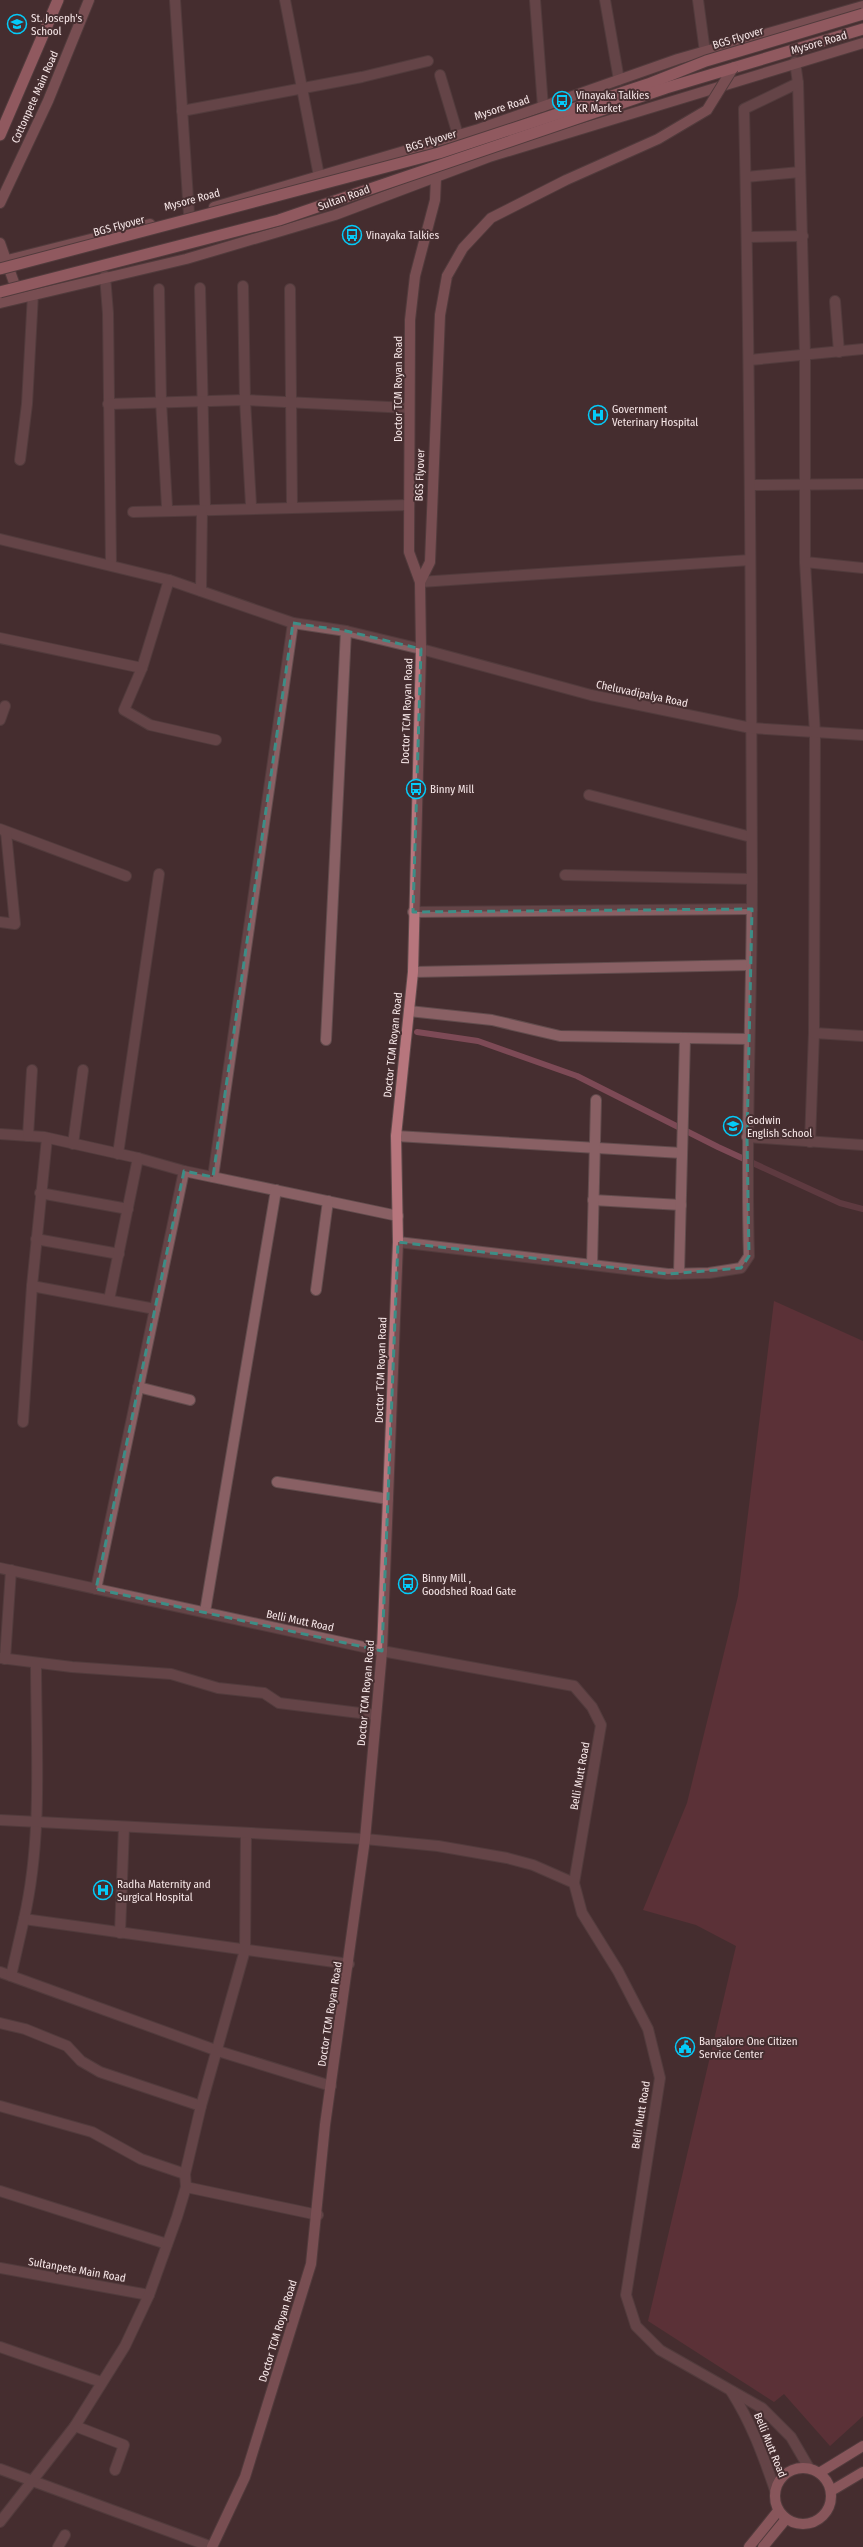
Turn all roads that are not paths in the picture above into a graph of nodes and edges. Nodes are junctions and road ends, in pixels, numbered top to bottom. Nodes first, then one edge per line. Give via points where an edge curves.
1 (58, 0) edge
2 (89, 0) edge
3 (175, 0) edge
4 (285, 0) edge
5 (535, 0) edge
6 (605, 0) edge
7 (698, 0) edge
8 (863, 6) edge
9 (863, 14) edge
10 (863, 29) edge
11 (863, 43) edge
12 (705, 52) junction
13 (428, 61) dead end
14 (795, 62) junction
15 (733, 68) junction
16 (440, 75) dead end
17 (619, 80) junction
18 (798, 83) junction
19 (302, 87) junction
20 (691, 94) joint
21 (543, 107) junction
22 (182, 111) junction
23 (0, 135) edge
24 (458, 135) junction
25 (429, 143) junction
26 (800, 172) junction
27 (319, 176) junction
28 (436, 177) junction
29 (746, 177) junction
30 (0, 203) edge
31 (189, 214) junction
32 (803, 236) junction
33 (747, 237) junction
34 (0, 243) edge
35 (2, 264) edge
36 (104, 276) junction
37 (243, 286) dead end
38 (200, 288) dead end
39 (159, 289) dead end
40 (290, 289) dead end
41 (0, 292) edge
42 (33, 294) junction
43 (19, 298) junction
44 (835, 301) dead end
45 (0, 303) edge
46 (863, 349) edge
47 (839, 352) junction
48 (806, 355) junction
49 (750, 360) junction
50 (202, 400) junction
51 (245, 400) junction
52 (161, 401) junction
53 (291, 401) junction
54 (108, 404) junction
55 (409, 408) junction
56 (20, 460) dead end
57 (863, 484) edge
58 (750, 485) junction
59 (805, 485) junction
60 (410, 504) junction
61 (250, 505) dead end
62 (292, 505) dead end
63 (167, 507) dead end
64 (204, 508) junction
65 (133, 512) dead end
66 (0, 539) edge
67 (750, 560) junction
68 (805, 562) junction
69 (111, 565) junction
70 (863, 568) edge
71 (169, 580) junction
72 (420, 582) junction
73 (202, 591) junction
74 (293, 622) junction
75 (346, 631) junction
76 (0, 638) edge
77 (421, 649) junction
78 (142, 668) junction
79 (5, 706) dead end
80 (0, 720) edge
81 (752, 728) junction
82 (816, 734) junction
83 (863, 735) edge
84 (216, 740) dead end
85 (589, 795) dead end
86 (3, 830) edge
87 (751, 837) junction
88 (159, 874) dead end
89 (565, 875) dead end
90 (126, 876) dead end
91 (752, 879) junction
92 (752, 909) junction
93 (413, 912) junction
94 (0, 922) edge
95 (751, 965) junction
96 (413, 972) junction
97 (409, 1011) junction
98 (814, 1033) junction
99 (863, 1036) edge
100 (685, 1038) junction
101 (748, 1039) junction
102 (326, 1040) dead end
103 (32, 1070) dead end
104 (83, 1070) dead end
105 (596, 1100) dead end
106 (0, 1134) edge
107 (28, 1136) junction
108 (396, 1136) junction
109 (747, 1137) junction
110 (47, 1138) junction
111 (810, 1142) junction
112 (73, 1144) junction
113 (863, 1145) edge
114 (594, 1148) junction
115 (118, 1154) junction
116 (682, 1154) junction
117 (138, 1158) junction
118 (184, 1171) junction
119 (213, 1178) junction
120 (276, 1190) junction
121 (40, 1193) junction
122 (593, 1200) junction
123 (328, 1201) junction
124 (681, 1205) junction
125 (128, 1209) junction
126 (398, 1216) junction
127 (36, 1238) junction
128 (398, 1242) junction
129 (119, 1254) junction
130 (592, 1265) junction
131 (679, 1274) junction
132 (32, 1286) junction
133 (316, 1290) dead end
134 (109, 1300) junction
135 (155, 1309) junction
136 (138, 1387) junction
137 (190, 1400) dead end
138 (23, 1422) dead end
139 (277, 1482) dead end
140 (388, 1499) junction
141 (0, 1568) edge
142 (10, 1570) junction
143 (96, 1589) junction
144 (205, 1612) junction
145 (382, 1651) junction
146 (2, 1658) edge
147 (36, 1663) junction
148 (376, 1715) junction
149 (0, 1820) edge
150 (36, 1822) junction
151 (124, 1827) junction
152 (246, 1833) junction
153 (365, 1839) junction
154 (574, 1883) junction
155 (24, 1918) junction
156 (120, 1933) junction
157 (245, 1950) junction
158 (349, 1964) junction
159 (0, 1972) edge
160 (11, 1976) junction
161 (0, 2023) edge
162 (218, 2051) junction
163 (331, 2086) junction
164 (0, 2106) edge
165 (201, 2106) junction
166 (185, 2174) junction
167 (186, 2187) junction
168 (0, 2191) edge
169 (318, 2215) junction
170 (167, 2244) junction
171 (0, 2268) edge
172 (149, 2295) junction
173 (0, 2347) edge
174 (101, 2382) junction
175 (730, 2390) junction
176 (75, 2426) junction
177 (863, 2446) edge
178 (809, 2468) junction
179 (0, 2469) edge
180 (115, 2470) dead end
181 (863, 2472) edge
182 (819, 2473) junction
183 (30, 2481) junction
184 (775, 2490) junction
185 (831, 2491) junction
186 (778, 2511) junction
187 (786, 2519) junction
188 (0, 2522) edge
189 (65, 2535) dead end
190 (58, 2547) edge
191 (212, 2547) edge
192 (749, 2547) edge
193 (763, 2547) edge

1 - 23 highway
2 - 30 main road, Cottonpete Main Road via 48,101
3 - 22 street
4 - 19 street
5 - 21 street
6 - 17 street
7 - 12 street
8 - 12 main road, Mysore Road
9 - 35 highway, BGS Flyover, bridge via 706,61 648,84 439,153
10 - 15 highway
11 - 14 main road, Mysore Road
12 - 17 main road, Mysore Road
13 - 19 street via 362,77
14 - 18 street
14 - 20 main road, Mysore Road
15 - 41 highway, bridge via 666,88 279,220
15 - 72 main road, BGS Flyover, bridge via 707,110 658,139 566,180 491,218 463,248 447,276 440,315 430,562
16 - 24 street
17 - 21 main road, Mysore Road
18 - 26 street
18 - 29 street via 744,109
19 - 22 street
19 - 27 street
20 - 28 main road, Sultan Road
21 - 24 main road, Mysore Road
22 - 31 street
24 - 25 main road, Mysore Road
25 - 27 main road, Mysore Road
25 - 28 main road, Doctor TCM Royan Road
26 - 29 street
26 - 32 street
27 - 31 main road, Mysore Road
28 - 36 main road, Sultan Road via 335,215 186,259
28 - 55 main road, Doctor TCM Royan Road via 434,206 418,261 412,300
29 - 33 street
31 - 35 main road, Mysore Road
32 - 33 street
32 - 48 street
33 - 49 street
34 - 35 main road
35 - 43 main road
36 - 42 main road, Sultan Road
36 - 54 street via 108,313
37 - 51 street
38 - 50 street
39 - 52 street
40 - 53 street
42 - 43 main road, Sultan Road
42 - 56 street via 27,404
43 - 45 main road, Sultan Road
44 - 47 street
46 - 47 street
47 - 48 street
48 - 49 street
48 - 59 street
49 - 58 street
50 - 51 street
50 - 52 street
50 - 64 street
51 - 53 street
51 - 61 street
52 - 54 street
52 - 63 street
53 - 55 street
53 - 62 street
54 - 69 street
55 - 60 main road, Doctor TCM Royan Road
57 - 59 street
58 - 59 street
58 - 67 street
59 - 68 street
60 - 64 street
60 - 72 main road, Doctor TCM Royan Road via 410,558
64 - 65 street
64 - 73 street
66 - 69 street, Cheluvadipalya Road
67 - 72 street
67 - 81 street
68 - 70 street
68 - 82 street
69 - 71 street, Cheluvadipalya Road
71 - 73 street, Cheluvadipalya Road
71 - 78 street
72 - 77 main road, Doctor TCM Royan Road
73 - 74 street, Cheluvadipalya Road
74 - 75 street, Cheluvadipalya Road
74 - 119 street
75 - 77 street, Cheluvadipalya Road
75 - 102 street
76 - 78 street
77 - 81 street, Cheluvadipalya Road via 591,696
77 - 93 main road, Doctor TCM Royan Road
78 - 84 street via 124,710 150,725
79 - 80 street
81 - 82 street, Cheluvadipalya Road
81 - 87 street
82 - 83 street, Cheluvadipalya Road
82 - 98 street
85 - 87 street
86 - 90 street
86 - 94 street via 15,924
87 - 91 street
88 - 115 street
89 - 91 street
91 - 92 street
92 - 93 street
92 - 95 street
93 - 96 main road, Doctor TCM Royan Road
95 - 96 street
95 - 101 street
96 - 97 main road, Doctor TCM Royan Road
97 - 100 street via 492,1020 560,1036
97 - 108 main road, Doctor TCM Royan Road
98 - 99 street
98 - 111 street
100 - 101 street
100 - 116 street
101 - 109 street
103 - 107 street
104 - 112 street
105 - 114 street
106 - 107 street
107 - 110 street
108 - 114 street
108 - 126 main road, Doctor TCM Royan Road
109 - 111 street
109 - 131 street via 749,1256 741,1268
110 - 112 street
110 - 121 street
111 - 113 street
112 - 115 street
114 - 116 street
114 - 122 street
115 - 117 street
116 - 124 street
117 - 118 street
117 - 125 street
118 - 119 street
118 - 135 street
119 - 120 street
120 - 123 street
120 - 144 street
121 - 125 street
121 - 127 street
122 - 124 street
122 - 130 street
123 - 126 street
123 - 133 street
124 - 131 street
125 - 129 street
126 - 128 main road, Doctor TCM Royan Road
127 - 129 street
127 - 132 street
128 - 130 street
128 - 140 main road, Doctor TCM Royan Road
129 - 134 street
130 - 131 street
132 - 134 street
132 - 138 street
134 - 135 street
135 - 136 street
136 - 137 street
136 - 143 street
139 - 140 street
140 - 145 main road, Doctor TCM Royan Road
141 - 142 street, Belli Mutt Road
142 - 143 street, Belli Mutt Road
142 - 146 street
143 - 144 street, Belli Mutt Road
144 - 145 street, Belli Mutt Road
145 - 148 main road, Doctor TCM Royan Road
145 - 154 street, Belli Mutt Road via 574,1686 592,1707 601,1725
146 - 147 street
147 - 148 street via 171,1674 218,1688 264,1693 279,1703
147 - 150 street
148 - 153 main road, Doctor TCM Royan Road
149 - 150 street
150 - 151 street
150 - 155 street via 33,1880
151 - 152 street
151 - 156 street
152 - 153 street
152 - 157 street
153 - 154 street via 438,1846 507,1858 533,1865
153 - 158 main road, Doctor TCM Royan Road
154 - 175 street, Belli Mutt Road via 582,1913 618,1972 648,2029 660,2078 626,2295 636,2326 660,2350
155 - 156 street
155 - 160 street
156 - 157 street
157 - 158 street
157 - 162 street via 230,1998
158 - 163 main road, Doctor TCM Royan Road
159 - 160 street
160 - 162 street
161 - 165 street via 25,2029 67,2046 81,2060 100,2072
162 - 163 street
162 - 165 street
163 - 169 main road, Doctor TCM Royan Road
164 - 166 street via 92,2132 141,2159
165 - 166 street
166 - 167 street
167 - 169 street
167 - 170 street
168 - 170 street
169 - 191 main road, Doctor TCM Royan Road via 311,2264 245,2477
170 - 172 street
171 - 172 street, Sultanpete Main Road
172 - 174 street via 125,2346
173 - 174 street
174 - 176 street
175 - 178 street, Belli Mutt Road via 762,2408 791,2437
175 - 184 street, Belli Mutt Road via 743,2410 758,2443
176 - 180 street via 124,2445
176 - 183 street
177 - 182 main road
178 - 182 main road
178 - 184 main road via 798,2468 788,2472
179 - 183 street
181 - 185 main road
182 - 185 main road via 827,2481
183 - 188 street
183 - 191 street
184 - 186 main road via 774,2501
185 - 187 main road via 826,2512 818,2520 807,2524
186 - 187 main road
186 - 192 main road
187 - 193 main road
189 - 190 street

